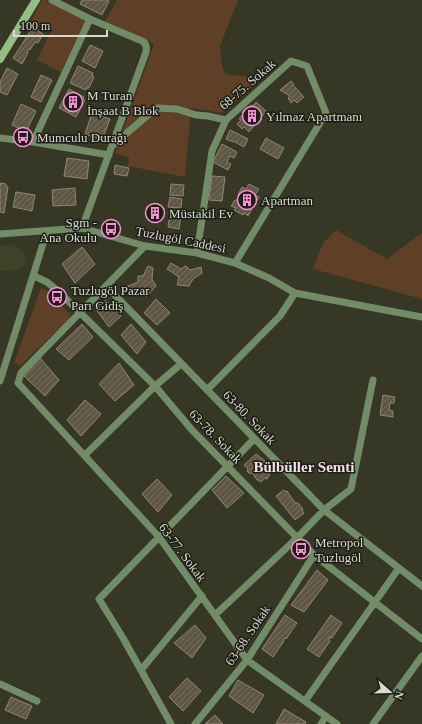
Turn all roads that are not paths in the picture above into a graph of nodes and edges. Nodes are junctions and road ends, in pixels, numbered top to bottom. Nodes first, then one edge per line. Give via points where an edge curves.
1 (36, 0) edge
2 (52, 0) edge
3 (90, 19) junction
4 (0, 59) edge
5 (226, 120) junction
6 (0, 138) edge
7 (33, 142) junction
8 (112, 146) junction
9 (109, 155) junction
10 (82, 228) junction
11 (47, 231) junction
12 (0, 234) edge
13 (145, 246) junction
14 (197, 252) junction
15 (235, 263) junction
16 (34, 276) junction
17 (106, 286) junction
18 (295, 293) junction
19 (80, 314) junction
20 (422, 317) edge
21 (181, 364) junction
22 (373, 380) dead end
23 (0, 381) edge
24 (155, 386) junction
25 (207, 390) junction
26 (254, 439) junction
27 (84, 455) junction
28 (228, 466) junction
29 (324, 510) junction
30 (159, 537) junction
31 (297, 538) junction
32 (314, 555) junction
33 (398, 568) junction
34 (422, 586) edge
35 (202, 596) junction
36 (374, 603) junction
37 (215, 615) junction
38 (422, 640) edge
39 (422, 656) edge
40 (247, 660) junction
41 (141, 670) junction
42 (0, 684) edge
43 (37, 701) dead end
44 (304, 701) junction
45 (326, 716) junction
46 (171, 724) edge
47 (195, 724) edge
48 (321, 724) edge
49 (336, 724) edge
50 (373, 724) edge

1 - 4 street
2 - 3 street
3 - 7 street
3 - 8 street via 145,44 146,52
5 - 8 street, 68-75. Sokak via 177,109 156,108
5 - 14 street via 212,151
5 - 15 street, 68-75. Sokak via 291,61 307,66 326,114
6 - 7 street
7 - 9 street
8 - 9 street
9 - 10 street
10 - 11 street, Tuzlugöl Caddesi
10 - 13 street, Tuzlugöl Caddesi
11 - 12 street, Tuzlugöl Caddesi
11 - 16 street
13 - 14 street, Tuzlugöl Caddesi
13 - 17 street
14 - 15 street, Tuzlugöl Caddesi
15 - 18 street, Tuzlugöl Caddesi
16 - 19 street, 63-78. Sokak via 47,282
16 - 23 street
17 - 19 street
17 - 21 street, 63-80. Sokak
18 - 20 street, Tuzlugöl Caddesi
18 - 25 street via 280,316
19 - 24 street, 63-78. Sokak
19 - 27 street, 63-77. Sokak via 21,373 18,383
21 - 24 street
21 - 25 street, 63-80. Sokak
22 - 29 street via 351,489
24 - 27 street
24 - 28 street, 63-78. Sokak via 192,430
25 - 26 street, 63-80. Sokak
26 - 28 street
26 - 29 street, 63-80. Sokak
27 - 30 street, 63-77. Sokak
28 - 30 street
28 - 31 street, 63-78. Sokak
29 - 31 street
29 - 33 street, 63-80. Sokak
30 - 35 street, 63-77. Sokak
30 - 41 street via 99,599
31 - 32 street, 63-78. Sokak
31 - 37 street
32 - 36 street, 63-78. Sokak
32 - 40 street, 63-68. Sokak
33 - 34 street, 63-80. Sokak
33 - 36 street
35 - 37 street, 63-77. Sokak
35 - 41 street
36 - 38 street, 63-78. Sokak
36 - 44 street
37 - 40 street, 63-77. Sokak
39 - 50 street
40 - 44 street, 63-77. Sokak
40 - 47 street, 63-68. Sokak
41 - 46 street
42 - 43 street
44 - 45 street, 63-77. Sokak
45 - 48 street
45 - 49 street, 63-77. Sokak

